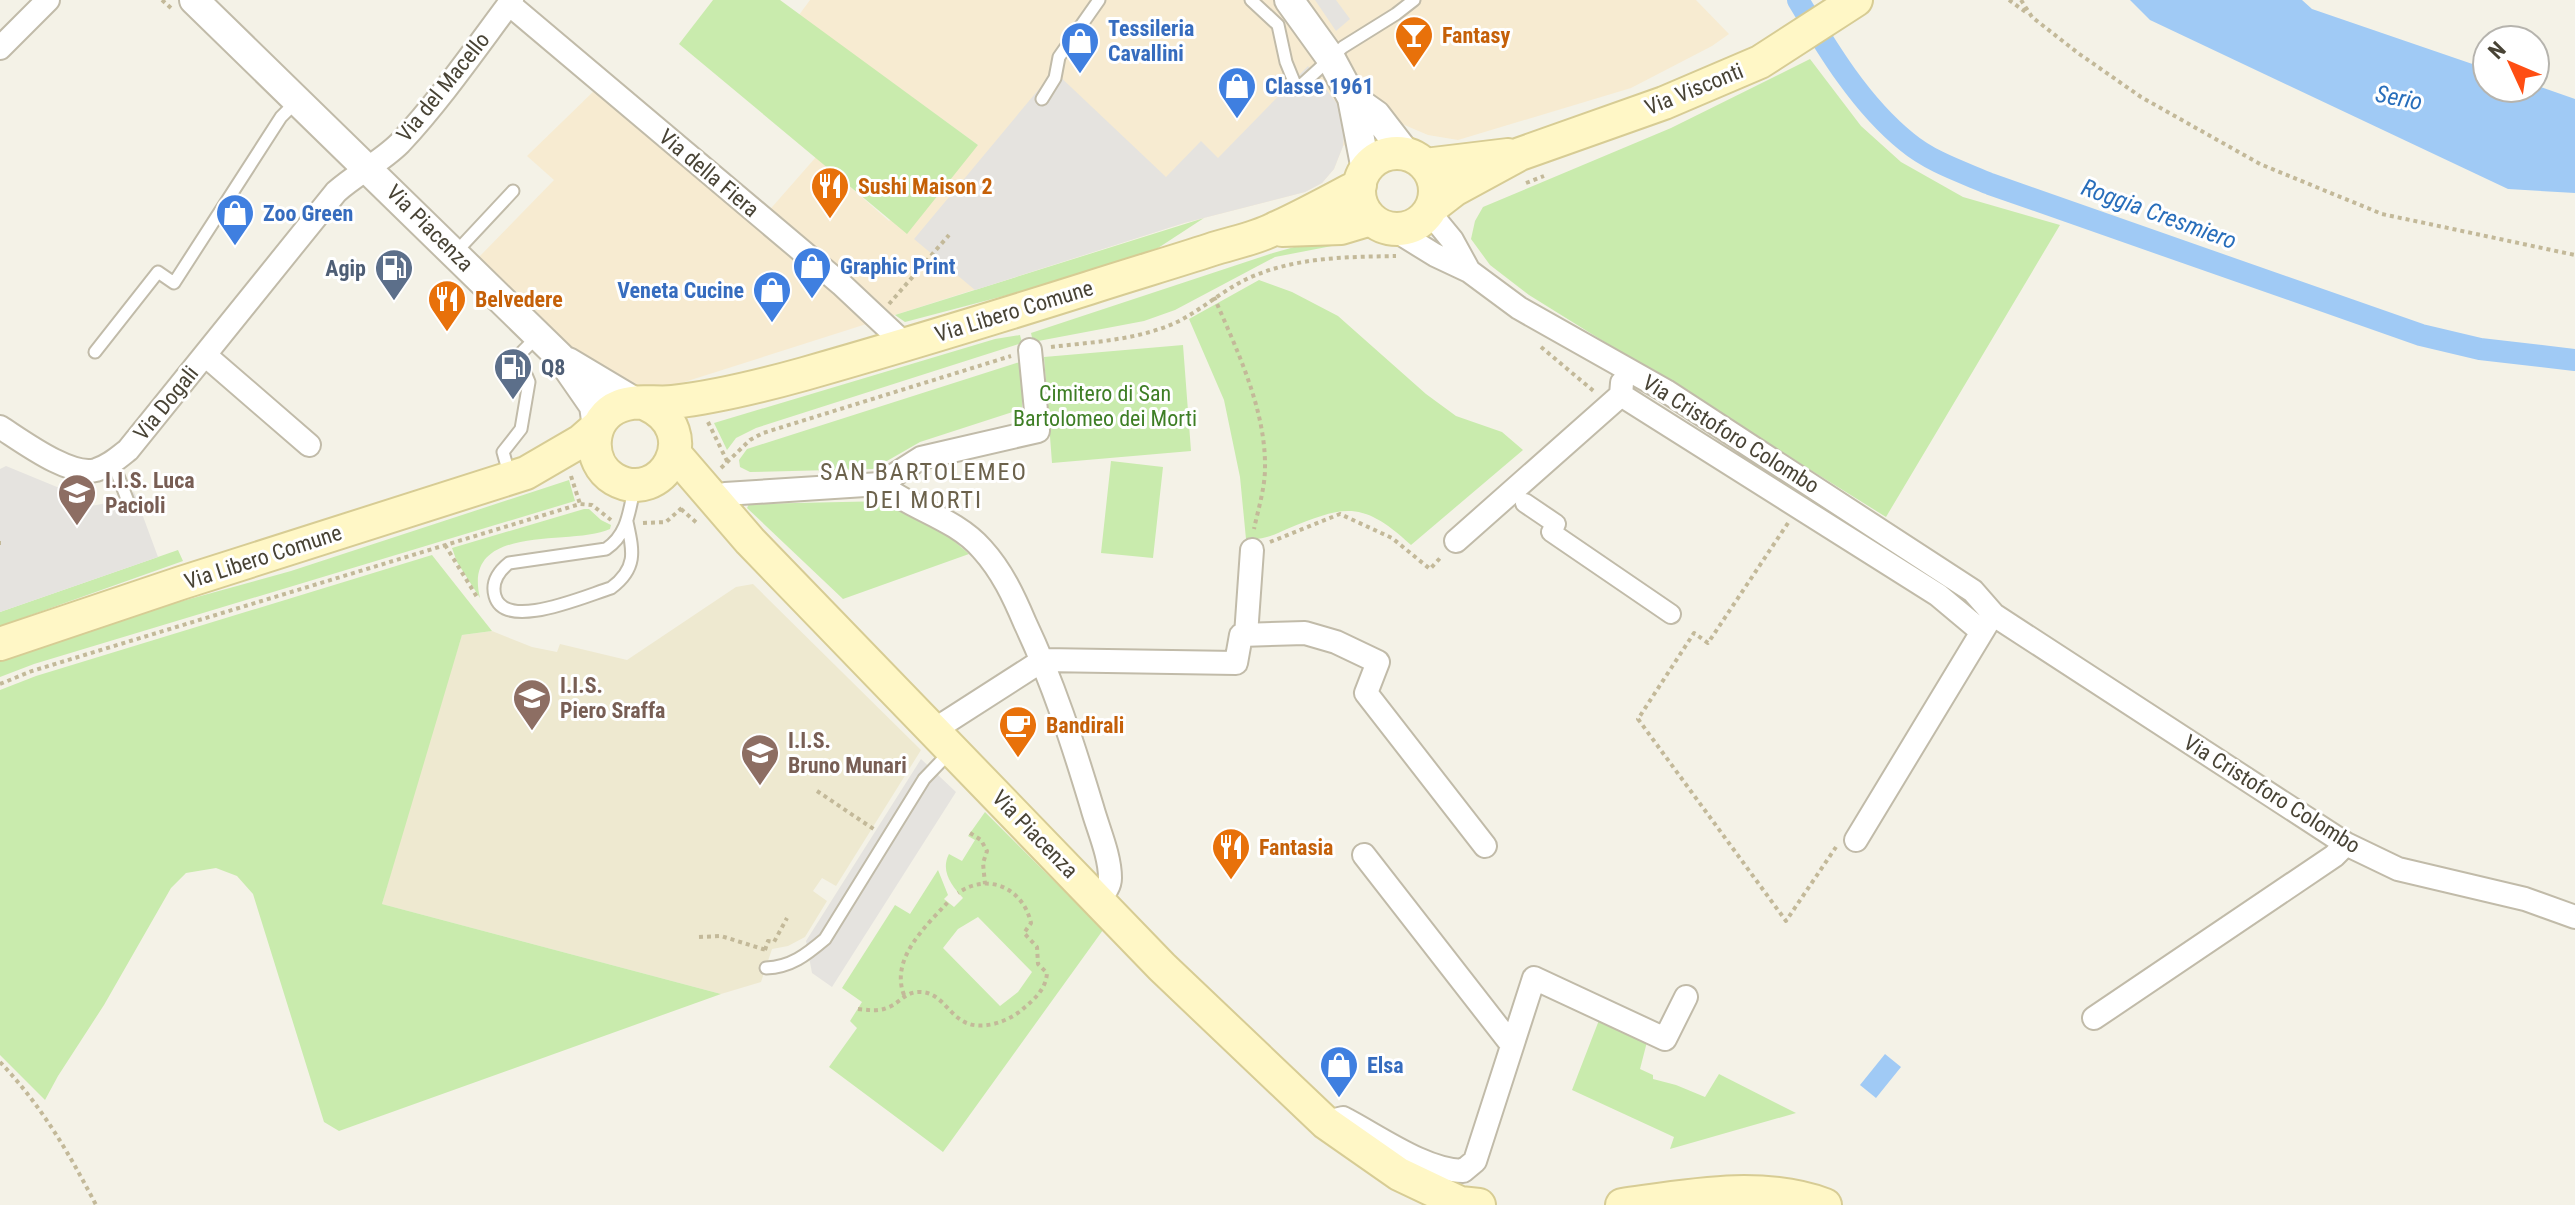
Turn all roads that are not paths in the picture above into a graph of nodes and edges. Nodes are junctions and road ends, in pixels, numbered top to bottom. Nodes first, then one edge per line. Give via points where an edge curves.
1 (48, 0) edge
2 (194, 0) edge
3 (1099, 0) edge
4 (1251, 0) edge
5 (1289, 0) edge
6 (1414, 0) edge
7 (1856, 0) edge
8 (510, 2) edge
9 (0, 48) edge
10 (1330, 57) junction
11 (1352, 98) junction
12 (1042, 99) dead end
13 (298, 100) junction
14 (1520, 154) junction
15 (1415, 160) junction
16 (368, 167) junction
17 (1363, 177) junction
18 (513, 191) dead end
19 (1430, 209) junction
20 (1382, 224) junction
21 (1271, 231) junction
22 (455, 253) junction
23 (1469, 271) junction
24 (538, 336) junction
25 (906, 345) junction
26 (1030, 350) road end
27 (95, 352) dead end
28 (205, 355) junction
29 (560, 357) junction
30 (1623, 366) junction
31 (755, 388) junction
32 (1621, 395) junction
33 (641, 403) junction
34 (0, 427) edge
35 (597, 427) junction
36 (309, 445) dead end
37 (676, 447) junction
38 (113, 463) junction
39 (604, 470) junction
40 (518, 476) junction
41 (641, 484) junction
42 (880, 484) junction
43 (703, 495) junction
44 (1525, 503) dead end
45 (129, 504) dead end
46 (627, 522) junction
47 (1456, 541) road end
48 (1252, 550) road end
49 (1671, 614) dead end
50 (1987, 623) junction
51 (1246, 635) junction
52 (0, 644) edge
53 (1043, 660) junction
54 (943, 740) junction
55 (1856, 840) road end
56 (2346, 844) junction
57 (1485, 846) dead end
58 (1364, 855) dead end
59 (1099, 899) junction
60 (2575, 917) edge
61 (766, 968) dead end
62 (1686, 997) dead end
63 (2094, 1018) dead end
64 (1512, 1045) junction
65 (1326, 1123) junction
66 (1466, 1204) edge
67 (1622, 1205) edge
68 (1825, 1205) edge

1 - 9 street
2 - 13 street, Via Piacenza
3 - 12 lane via 1059,57 1055,78
4 - 10 lane via 1278,25 1297,89
5 - 10 street
6 - 10 lane
7 - 14 main road, Via Visconti via 1760,62
8 - 16 street, Via del Macello via 400,142
8 - 25 street, Via della Fiera
10 - 11 street
11 - 15 street via 1376,115
11 - 17 street
13 - 16 street, Via Piacenza
13 - 27 lane via 281,117 174,283 158,272
14 - 15 main road, Via Visconti
14 - 19 main road, Via Visconti
15 - 17 main road, Via Libero Comune via 1383,156
15 - 19 main road via 1435,185
16 - 22 street, Via Piacenza
16 - 28 street, Via Dogali via 336,192
17 - 20 main road via 1361,203
17 - 21 main road, Via Libero Comune
18 - 22 lane
19 - 20 main road, Via Libero Comune via 1416,224
19 - 23 street, Via Cristoforo Colombo
20 - 21 main road, Via Libero Comune
20 - 23 street, Via Cristoforo Colombo
21 - 25 main road, Via Libero Comune
22 - 24 street, Via Piacenza
23 - 30 street, Via Cristoforo Colombo via 1519,308
24 - 29 street, Via Piacenza
24 - 40 lane via 518,356 529,382 521,429 503,452
25 - 31 main road, Via Libero Comune
26 - 42 street via 1038,431 921,458
28 - 36 street, Via Dogali
28 - 38 street, Via Dogali
29 - 33 street, Via Piacenza
29 - 35 street, Via Piacenza via 594,406
30 - 32 street, Via Cristoforo Colombo
30 - 50 street, Via Cristoforo Colombo via 1973,591
31 - 33 main road, Via Libero Comune
31 - 37 main road, Via Libero Comune via 688,427
32 - 47 street, Via Cristoforo Colombo
32 - 50 street, Via Cristoforo Colombo
33 - 35 main road, Via Libero Comune via 613,409
33 - 37 main road via 666,415
34 - 38 street via 68,466 93,471
35 - 39 main road via 594,450
35 - 40 main road, Via Libero Comune
37 - 41 main road, Via Libero Comune via 660,476
37 - 43 main road, Via Piacenza
38 - 45 lane
39 - 40 main road, Via Libero Comune
39 - 41 main road, Via Libero Comune via 613,478
40 - 52 main road, Via Libero Comune
41 - 43 main road, Via Piacenza
41 - 46 lane
42 - 43 street
42 - 53 street via 944,519 981,547 1008,584
43 - 54 main road, Via Piacenza
44 - 49 street via 1556,524 1551,532
46 - 46 lane via 621,537 606,549 509,563 495,582 499,604 510,611 533,612 611,588 634,553
48 - 51 street
50 - 55 street
50 - 56 street, Via Cristoforo Colombo
51 - 53 street via 1241,635 1236,663
51 - 57 street via 1305,633 1378,662 1366,693
53 - 54 street
53 - 59 street via 1103,844 1110,878
54 - 59 main road, Via Piacenza
54 - 61 lane via 825,939 783,967
56 - 60 street, Via Cristoforo Colombo via 2398,869 2525,899
56 - 63 street
58 - 64 street
59 - 65 main road, Via Piacenza via 1162,967
62 - 64 street via 1665,1039 1534,978
64 - 65 street via 1475,1161 1463,1171 1425,1162 1343,1118
65 - 66 main road, Via Piacenza via 1399,1174
67 - 68 main road via 1772,1193

